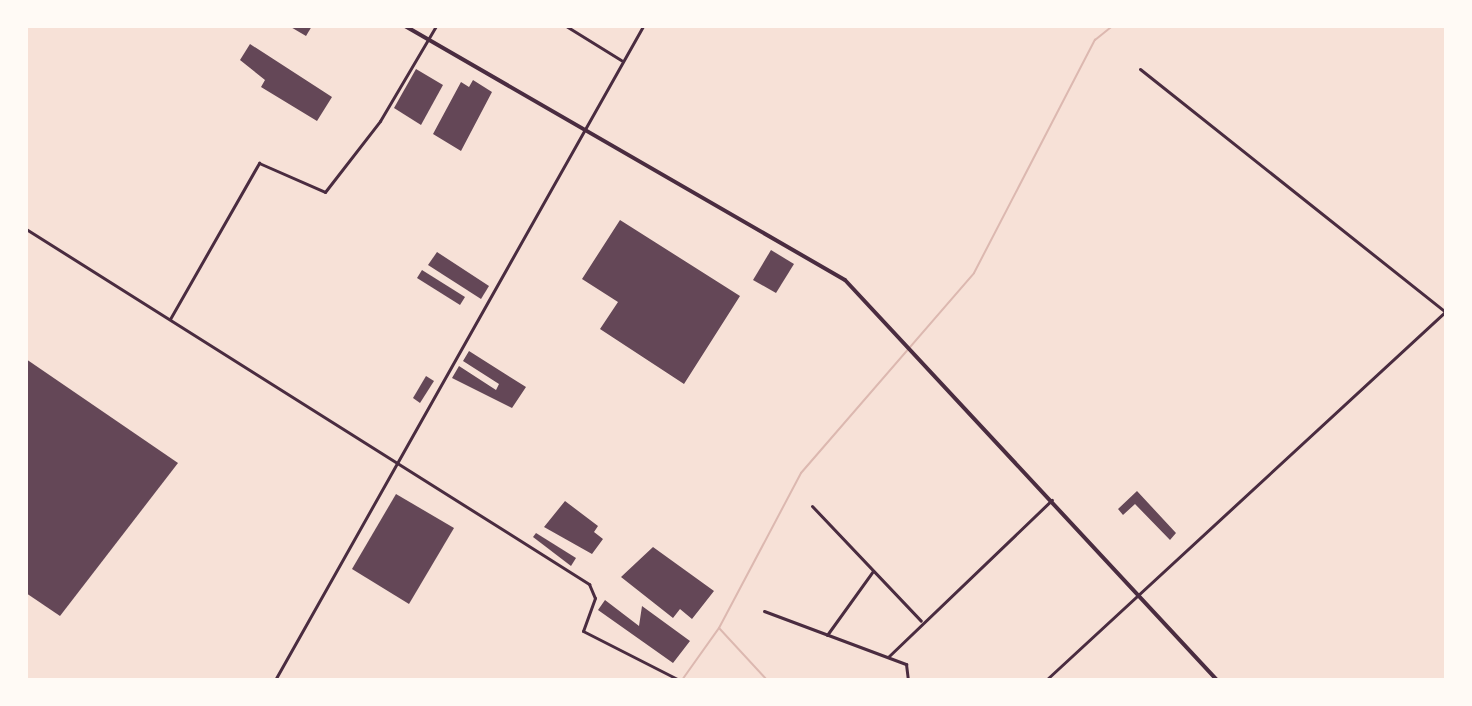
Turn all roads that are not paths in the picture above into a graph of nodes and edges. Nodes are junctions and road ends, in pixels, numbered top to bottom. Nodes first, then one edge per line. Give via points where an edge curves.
1 (405, 26) edge
2 (436, 26) edge
3 (566, 26) edge
4 (643, 26) edge
5 (429, 40) junction
6 (621, 61) junction
7 (1140, 69) dead end
8 (586, 130) junction
9 (26, 229) edge
10 (1446, 312) edge
11 (170, 319) junction
12 (397, 464) junction
13 (1052, 500) junction
14 (812, 506) dead end
15 (873, 571) junction
16 (1139, 595) junction
17 (764, 611) dead end
18 (921, 621) junction
19 (827, 635) junction
20 (888, 657) junction
21 (275, 680) edge
22 (679, 680) edge
23 (908, 680) edge
24 (1046, 680) edge
25 (1217, 680) edge

1 - 5 street
2 - 5 street
3 - 6 street
4 - 6 street
5 - 8 street
5 - 11 street via 325,192 259,163
6 - 8 street
7 - 10 street
8 - 12 street
8 - 13 street via 845,280 889,333
9 - 11 street
10 - 16 street
11 - 12 street
12 - 21 street
12 - 22 street via 589,584 595,598 583,631
13 - 16 street
13 - 18 street
14 - 15 street
15 - 18 street
15 - 19 street
16 - 24 street
16 - 25 street
17 - 19 street
18 - 20 street
19 - 20 street
20 - 23 street via 910,668

